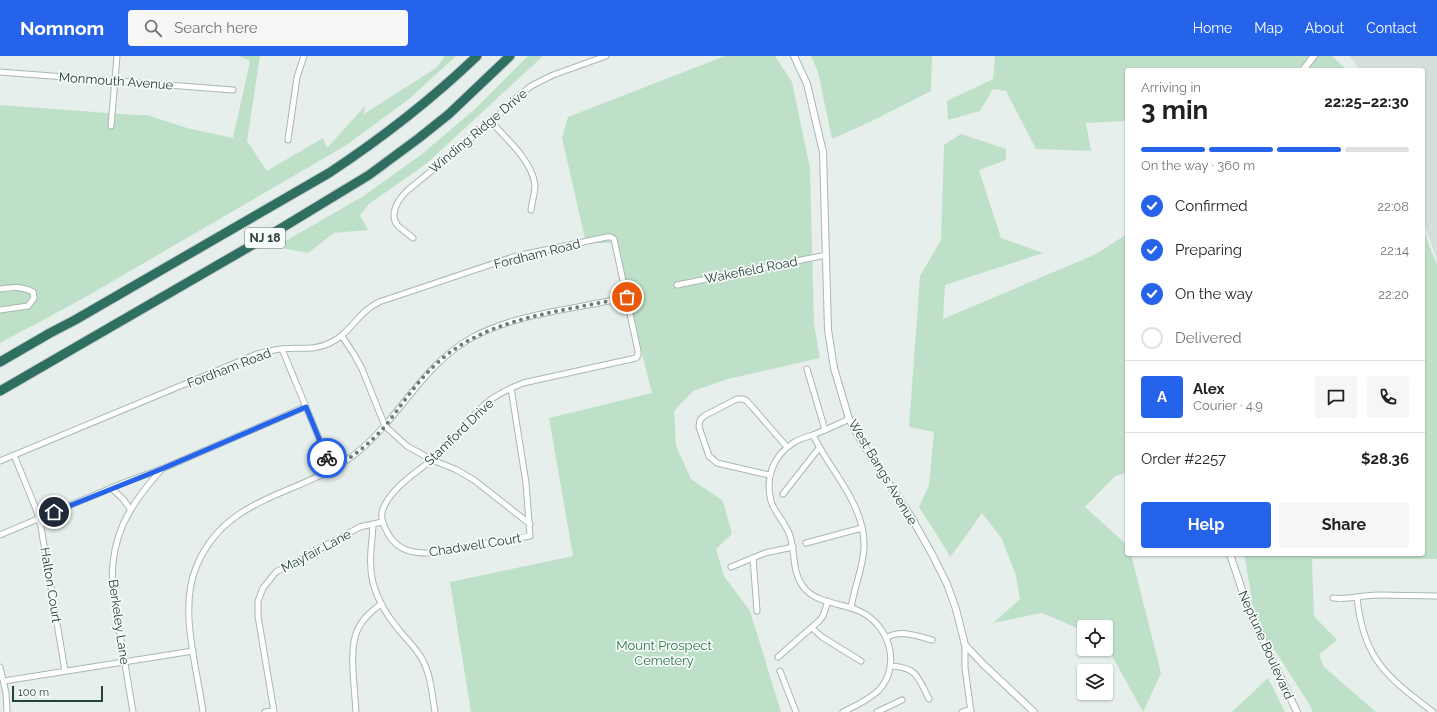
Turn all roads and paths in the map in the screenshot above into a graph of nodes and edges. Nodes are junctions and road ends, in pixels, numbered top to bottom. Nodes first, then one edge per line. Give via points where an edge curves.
1 (117, 56) edge
2 (304, 56) edge
3 (477, 56) edge
4 (510, 56) edge
5 (606, 56) edge
6 (794, 56) edge
7 (1314, 56) edge
8 (1305, 68) edge
9 (0, 72) edge
10 (115, 81) junction
11 (233, 90) dead end
12 (491, 122) junction
13 (111, 126) dead end
14 (288, 140) dead end
15 (531, 210) dead end
16 (413, 238) dead end
17 (826, 255) junction
18 (677, 285) dead end
19 (0, 289) edge
20 (627, 297) junction
21 (0, 310) edge
22 (342, 336) junction
23 (282, 349) junction
24 (0, 362) edge
25 (807, 369) dead end
26 (511, 388) junction
27 (0, 391) edge
28 (306, 407) junction
29 (849, 419) junction
30 (385, 426) junction
31 (825, 430) junction
32 (812, 435) junction
33 (787, 447) junction
34 (819, 448) junction
35 (14, 456) junction
36 (432, 460) junction
37 (0, 461) edge
38 (164, 468) junction
39 (332, 470) junction
40 (769, 475) junction
41 (111, 488) junction
42 (782, 494) dead end
43 (130, 509) junction
44 (39, 518) junction
45 (382, 522) junction
46 (530, 524) junction
47 (373, 525) junction
48 (862, 528) junction
49 (0, 534) edge
50 (806, 543) dead end
51 (793, 547) junction
52 (1231, 556) edge
53 (754, 558) junction
54 (731, 567) dead end
55 (1437, 596) edge
56 (1357, 597) junction
57 (1333, 598) dead end
58 (828, 601) junction
59 (381, 604) junction
60 (851, 608) junction
61 (758, 611) dead end
62 (812, 628) junction
63 (886, 638) junction
64 (932, 640) dead end
65 (966, 644) junction
66 (193, 651) junction
67 (778, 656) dead end
68 (861, 661) dead end
69 (124, 662) junction
70 (890, 666) junction
71 (0, 667) edge
72 (65, 671) junction
73 (780, 671) dead end
74 (4, 681) junction
75 (902, 700) dead end
76 (929, 700) dead end
77 (971, 710) edge
78 (273, 711) edge
79 (7, 712) edge
80 (133, 712) edge
81 (203, 712) edge
82 (265, 712) edge
83 (356, 712) edge
84 (435, 712) edge
85 (796, 712) edge
86 (843, 712) edge
87 (877, 712) edge
88 (962, 712) edge
89 (1034, 712) edge
90 (1297, 712) edge
91 (1433, 712) edge

1 - 10 street
2 - 14 street via 297,77
3 - 24 highway, NJ 18 via 404,120 329,173
4 - 27 highway, NJ 18 via 449,114 369,175 293,222
5 - 12 street, Winding Ridge Drive via 552,75 531,86
6 - 17 street, West Bangs Avenue via 807,84 822,152
7 - 8 street
9 - 10 street, Monmouth Avenue
10 - 11 street, Monmouth Avenue
10 - 13 street
12 - 15 street via 527,164 535,186
12 - 16 street, Winding Ridge Drive via 401,196 395,208 396,223
17 - 18 street, Wakefield Road
17 - 29 street, West Bangs Avenue via 829,342
19 - 21 street via 26,288 33,292 34,298 28,306
20 - 22 street, Fordham Road via 614,239 611,237 516,256 379,302 364,312
20 - 26 street, Stamford Drive via 638,351 633,360 530,381
20 - 30 street via 511,322 473,337 432,368
22 - 23 street, Fordham Road via 314,348
22 - 30 street via 362,369
23 - 28 street
23 - 35 street, Fordham Road via 257,354
25 - 31 street
26 - 36 street, Stamford Drive via 482,407
26 - 46 street, Chadwell Court
28 - 38 street
28 - 39 street
29 - 31 street
29 - 65 street, West Bangs Avenue via 932,554 947,584
30 - 36 street via 407,446
30 - 39 street
31 - 32 street
32 - 33 street
32 - 34 street
33 - 40 street
33 - 40 street via 743,399 737,399 700,420 699,427 712,460
34 - 42 street
34 - 48 street via 851,498
35 - 37 street, Fordham Road
35 - 44 street, Halton Court
36 - 45 street, Stamford Drive via 394,491 382,509
36 - 46 street via 474,480
38 - 41 street
38 - 43 street, Berkeley Lane
39 - 66 street via 246,509 228,522 211,540 197,565 190,591 188,616
40 - 51 street via 772,503
41 - 43 street
41 - 44 street
43 - 69 street, Berkeley Lane via 117,542 112,573
44 - 49 street
44 - 72 street, Halton Court
45 - 46 street, Chadwell Court via 392,540 416,553 530,536
45 - 47 street, Mayfair Lane
47 - 59 street via 370,566
47 - 78 street, Mayfair Lane via 360,527 282,568 262,588 258,601 258,616
48 - 50 street
48 - 60 street via 864,553
51 - 53 street
51 - 58 street via 795,571 802,584 817,598
52 - 90 street, Neptune Boulevard via 1251,615
53 - 54 street
53 - 61 street
55 - 56 street
56 - 57 street
56 - 91 street via 1362,631 1379,664 1392,680
58 - 60 street
58 - 62 street via 823,616
59 - 83 street via 362,622 354,642
59 - 84 street via 389,618 422,658 429,676
60 - 63 street via 867,615
62 - 67 street
62 - 68 street
63 - 64 street via 903,633
63 - 70 street via 890,649
65 - 77 street via 965,668
65 - 89 street, West Bangs Avenue via 984,665
66 - 69 street
66 - 81 street
69 - 72 street
69 - 80 street, Berkeley Lane
70 - 76 street via 911,669
70 - 86 street via 879,689
71 - 74 street
72 - 74 street
73 - 85 street
74 - 79 street
75 - 87 street
77 - 88 street
78 - 82 street

